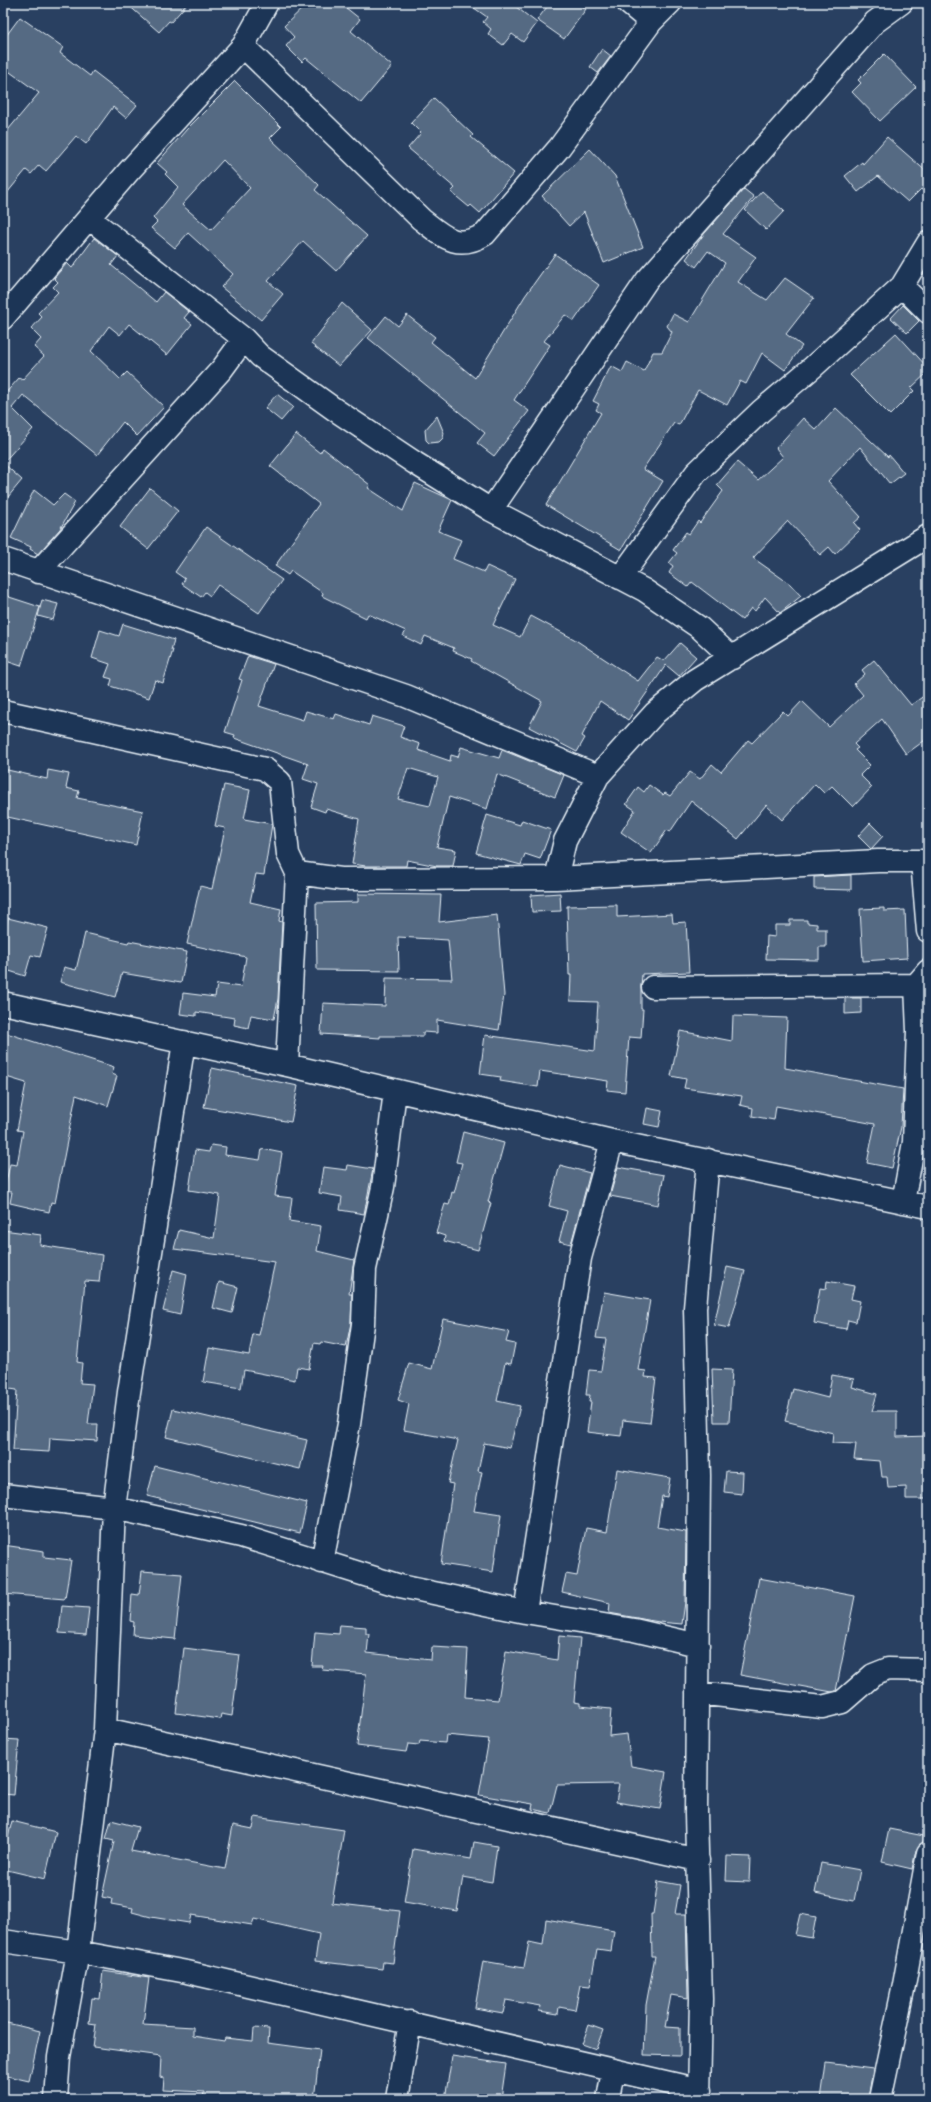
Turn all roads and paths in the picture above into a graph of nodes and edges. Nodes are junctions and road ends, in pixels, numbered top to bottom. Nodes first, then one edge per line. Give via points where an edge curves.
1 (267, 3) edge
2 (628, 3) edge
3 (670, 3) edge
4 (901, 3) edge
5 (651, 22) junction
6 (243, 46) junction
7 (89, 218) junction
8 (928, 243) edge
9 (902, 286) junction
10 (928, 312) edge
11 (3, 318) edge
12 (244, 339) junction
13 (491, 510) junction
14 (928, 536) edge
15 (3, 559) edge
16 (38, 572) junction
17 (620, 578) junction
18 (732, 658) junction
19 (3, 711) edge
20 (598, 776) junction
21 (925, 861) edge
22 (297, 873) junction
23 (556, 878) junction
24 (928, 931) edge
25 (922, 978) edge
26 (653, 987) dead end
27 (3, 1003) edge
28 (184, 1042) junction
29 (287, 1065) junction
30 (395, 1091) junction
31 (612, 1141) junction
32 (708, 1160) junction
33 (903, 1202) junction
34 (928, 1207) edge
35 (3, 1495) edge
36 (114, 1508) junction
37 (322, 1562) junction
38 (525, 1612) junction
39 (698, 1645) junction
40 (928, 1670) edge
41 (698, 1693) junction
42 (105, 1729) junction
43 (928, 1853) edge
44 (698, 1860) junction
45 (3, 1941) edge
46 (78, 1952) junction
47 (410, 2022) junction
48 (613, 2071) junction
49 (699, 2094) edge
50 (56, 2099) edge
51 (397, 2099) edge
52 (608, 2099) edge
53 (880, 2099) edge

1 - 6 street
2 - 5 street
3 - 5 street
4 - 13 street via 875,22 647,280
5 - 6 street via 559,148 485,234 473,242 449,240 421,220
6 - 7 street
7 - 11 street
7 - 12 street
8 - 9 street
9 - 10 street
9 - 17 street via 761,411 696,473
12 - 13 street via 260,356 334,409
12 - 16 street via 222,369
13 - 17 street
14 - 18 street
15 - 16 street
16 - 20 street via 406,696
17 - 18 street via 644,590 700,628
18 - 20 street via 695,680 654,712
19 - 22 street via 265,769 280,782 288,854
20 - 23 street via 565,841
21 - 23 street via 878,861
21 - 24 street
22 - 23 street via 341,879
22 - 29 street
25 - 26 street
25 - 33 street via 914,1142
27 - 28 street
28 - 29 street
28 - 36 street via 129,1392
29 - 30 street
30 - 31 street
30 - 37 street via 383,1187 365,1269 363,1324 349,1424
31 - 32 street
31 - 38 street via 580,1258
32 - 33 street
32 - 39 street via 695,1308 699,1476
33 - 34 street
35 - 36 street
36 - 37 street via 241,1536
36 - 42 street
37 - 38 street via 400,1586
38 - 39 street via 634,1630
39 - 41 street
40 - 41 street via 888,1669 873,1675 842,1702 822,1707
41 - 44 street
42 - 44 street
42 - 46 street
43 - 53 street
44 - 49 street via 701,1999
45 - 46 street
46 - 47 street via 187,1972
46 - 50 street via 59,2057
47 - 48 street
47 - 51 street
48 - 49 street via 663,2080
48 - 52 street

